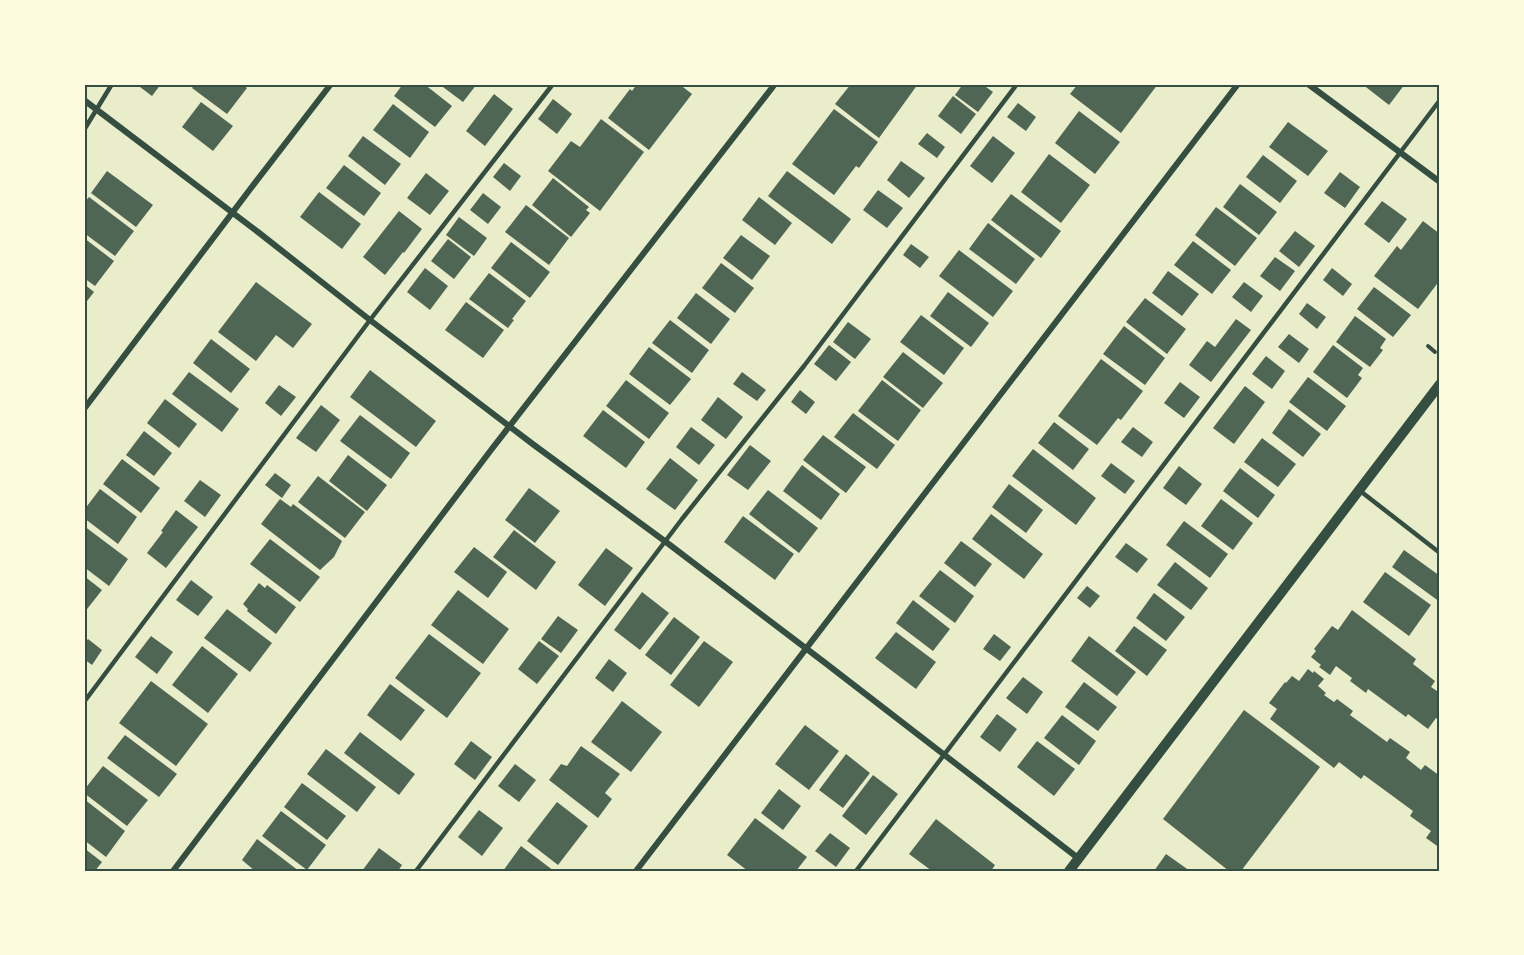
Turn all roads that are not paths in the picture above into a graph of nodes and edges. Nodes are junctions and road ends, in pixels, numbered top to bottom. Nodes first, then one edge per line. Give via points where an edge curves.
1 (112, 84) edge
2 (331, 84) edge
3 (553, 84) edge
4 (776, 84) edge
5 (1017, 84) edge
6 (1238, 84) edge
7 (1308, 84) edge
8 (84, 100) edge
9 (1440, 100) edge
10 (97, 109) junction
11 (84, 130) edge
12 (1400, 152) junction
13 (1440, 182) edge
14 (233, 212) junction
15 (370, 320) junction
16 (1440, 384) edge
17 (84, 410) edge
18 (510, 426) junction
19 (1359, 490) junction
20 (666, 542) junction
21 (1440, 553) edge
22 (806, 648) junction
23 (84, 702) edge
24 (944, 755) junction
25 (1078, 858) junction
26 (173, 871) edge
27 (416, 871) edge
28 (636, 871) edge
29 (856, 871) edge
30 (1069, 871) edge

1 - 10 lane
2 - 14 street
3 - 15 lane
4 - 18 street
5 - 20 lane
6 - 22 street
7 - 12 street
8 - 10 street
9 - 12 lane
10 - 11 lane
10 - 14 street
12 - 13 street
12 - 24 lane
14 - 15 street
14 - 17 street
15 - 18 street
15 - 23 lane
16 - 19 street
18 - 20 street
18 - 26 street
19 - 21 lane
19 - 25 street
20 - 22 street
20 - 27 lane
22 - 24 street
22 - 28 street
24 - 25 street
24 - 29 lane
25 - 30 street

